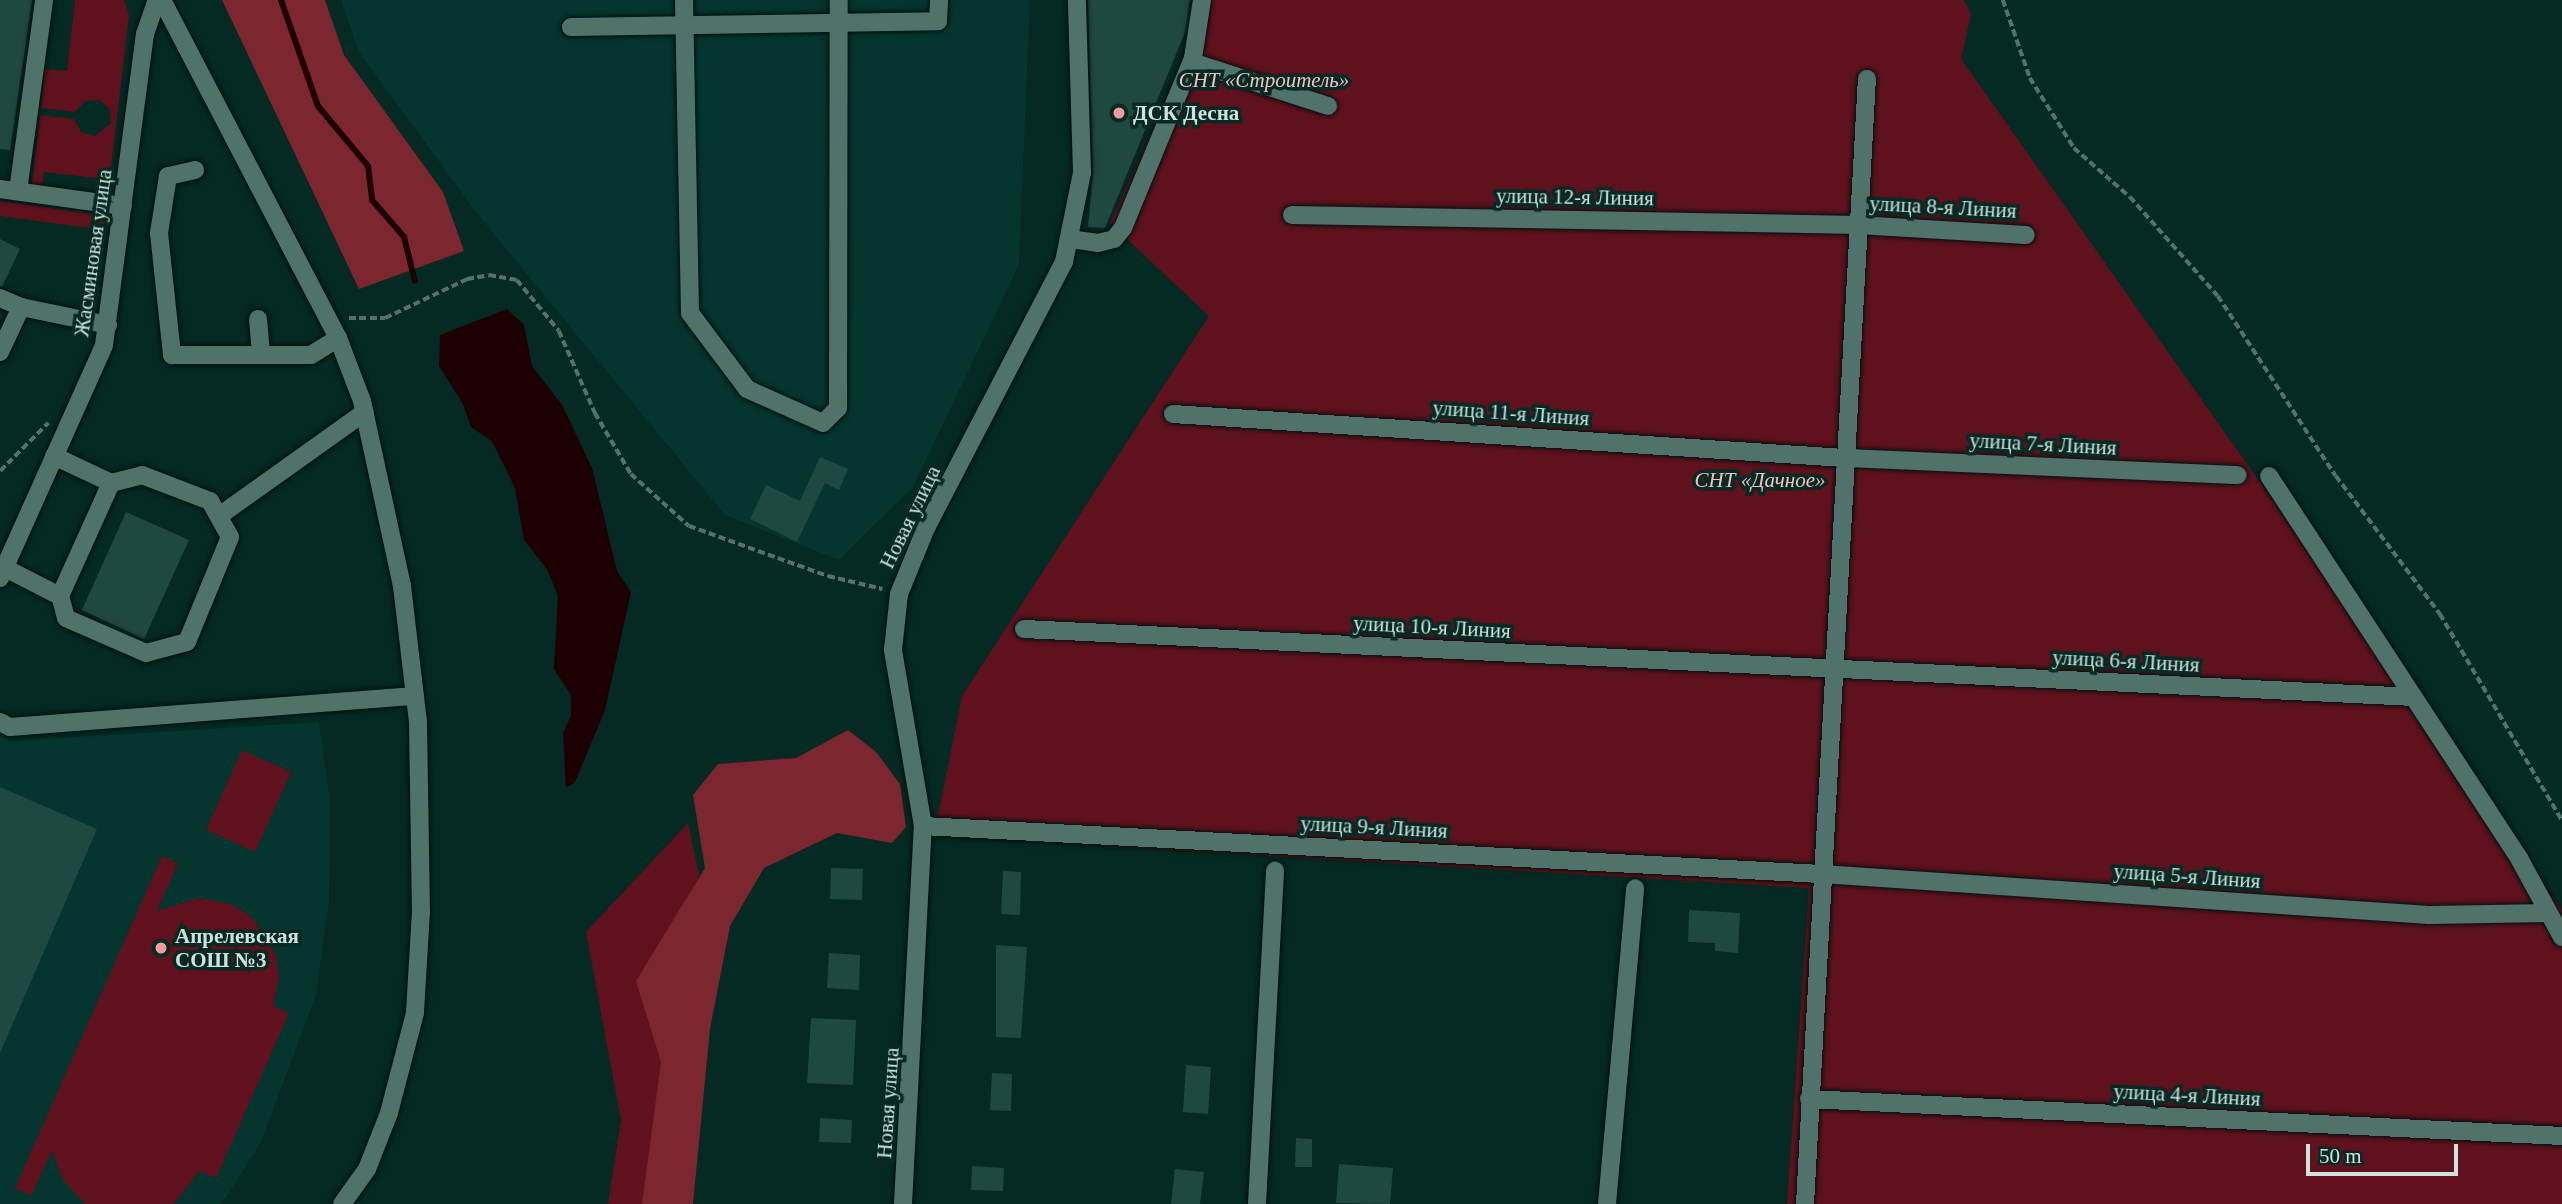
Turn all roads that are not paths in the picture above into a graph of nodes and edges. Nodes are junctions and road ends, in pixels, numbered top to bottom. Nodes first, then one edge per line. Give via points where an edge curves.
1 (44, 0) edge
2 (159, 0) edge
3 (684, 0) edge
4 (839, 0) edge
5 (939, 0) edge
6 (1077, 0) edge
7 (1202, 0) edge
8 (839, 22) junction
9 (571, 27) dead end
10 (684, 28) junction
11 (1192, 62) junction
12 (1867, 79) dead end
13 (1328, 106) dead end
14 (195, 170) dead end
15 (0, 189) edge
16 (18, 191) junction
17 (123, 206) junction
18 (1292, 215) dead end
19 (1858, 225) junction
20 (2026, 235) dead end
21 (1070, 239) junction
22 (0, 298) edge
23 (21, 307) junction
24 (258, 319) dead end
25 (108, 326) junction
26 (334, 330) junction
27 (0, 352) edge
28 (261, 355) junction
29 (365, 412) junction
30 (1173, 414) dead end
31 (54, 456) junction
32 (1845, 458) junction
33 (2238, 475) dead end
34 (2269, 476) dead end
35 (111, 483) junction
36 (219, 516) junction
37 (2, 573) edge
38 (60, 596) junction
39 (1024, 629) dead end
40 (1838, 670) junction
41 (415, 696) junction
42 (2413, 697) junction
43 (0, 722) edge
44 (923, 826) junction
45 (1275, 870) dead end
46 (1822, 874) junction
47 (1635, 888) dead end
48 (2548, 913) junction
49 (2562, 937) edge
50 (1809, 1099) junction
51 (2562, 1136) edge
52 (342, 1204) edge
53 (903, 1204) edge
54 (1258, 1204) edge
55 (1608, 1204) edge
56 (1805, 1204) edge

1 - 16 street
2 - 17 street, Жасминовая улица via 145,34
2 - 26 street
3 - 10 street
4 - 8 street
5 - 8 street via 938,21
6 - 21 street, Новая улица via 1082,173
7 - 11 street
8 - 10 street
8 - 10 street via 838,408 823,423 747,389 690,313
9 - 10 street
11 - 13 street
11 - 21 street via 1123,228 1114,239 1098,243
12 - 19 street
14 - 28 street via 168,176 159,233 172,355
15 - 16 street
16 - 17 street
17 - 25 street, Жасминовая улица
18 - 19 street, улица 12-я Линия
19 - 20 street, улица 8-я Линия
19 - 32 street
21 - 44 street, Новая улица via 1064,262 926,528 899,594 893,650
22 - 23 street
23 - 25 street
23 - 27 street
24 - 28 street
25 - 31 street, Жасминовая улица via 96,366
26 - 28 street via 312,355
26 - 29 street
29 - 36 street
29 - 41 street via 402,586
30 - 32 street, улица 11-я Линия
31 - 35 street
31 - 37 street, Жасминовая улица
32 - 33 street, улица 7-я Линия
32 - 40 street
34 - 42 street
35 - 36 street via 142,475 211,500
35 - 38 street
36 - 38 street via 230,537 187,642 146,653 66,618
37 - 38 street
39 - 40 street, улица 10-я Линия
40 - 42 street, улица 6-я Линия
40 - 46 street
41 - 43 street via 10,727
41 - 52 street via 421,911 415,1013 389,1113 366,1169
42 - 48 street
44 - 46 street, улица 9-я Линия
44 - 53 street, Новая улица
45 - 54 street
46 - 48 street, улица 5-я Линия via 2429,915
46 - 50 street
47 - 55 street
48 - 49 street
50 - 51 street, улица 4-я Линия
50 - 56 street

